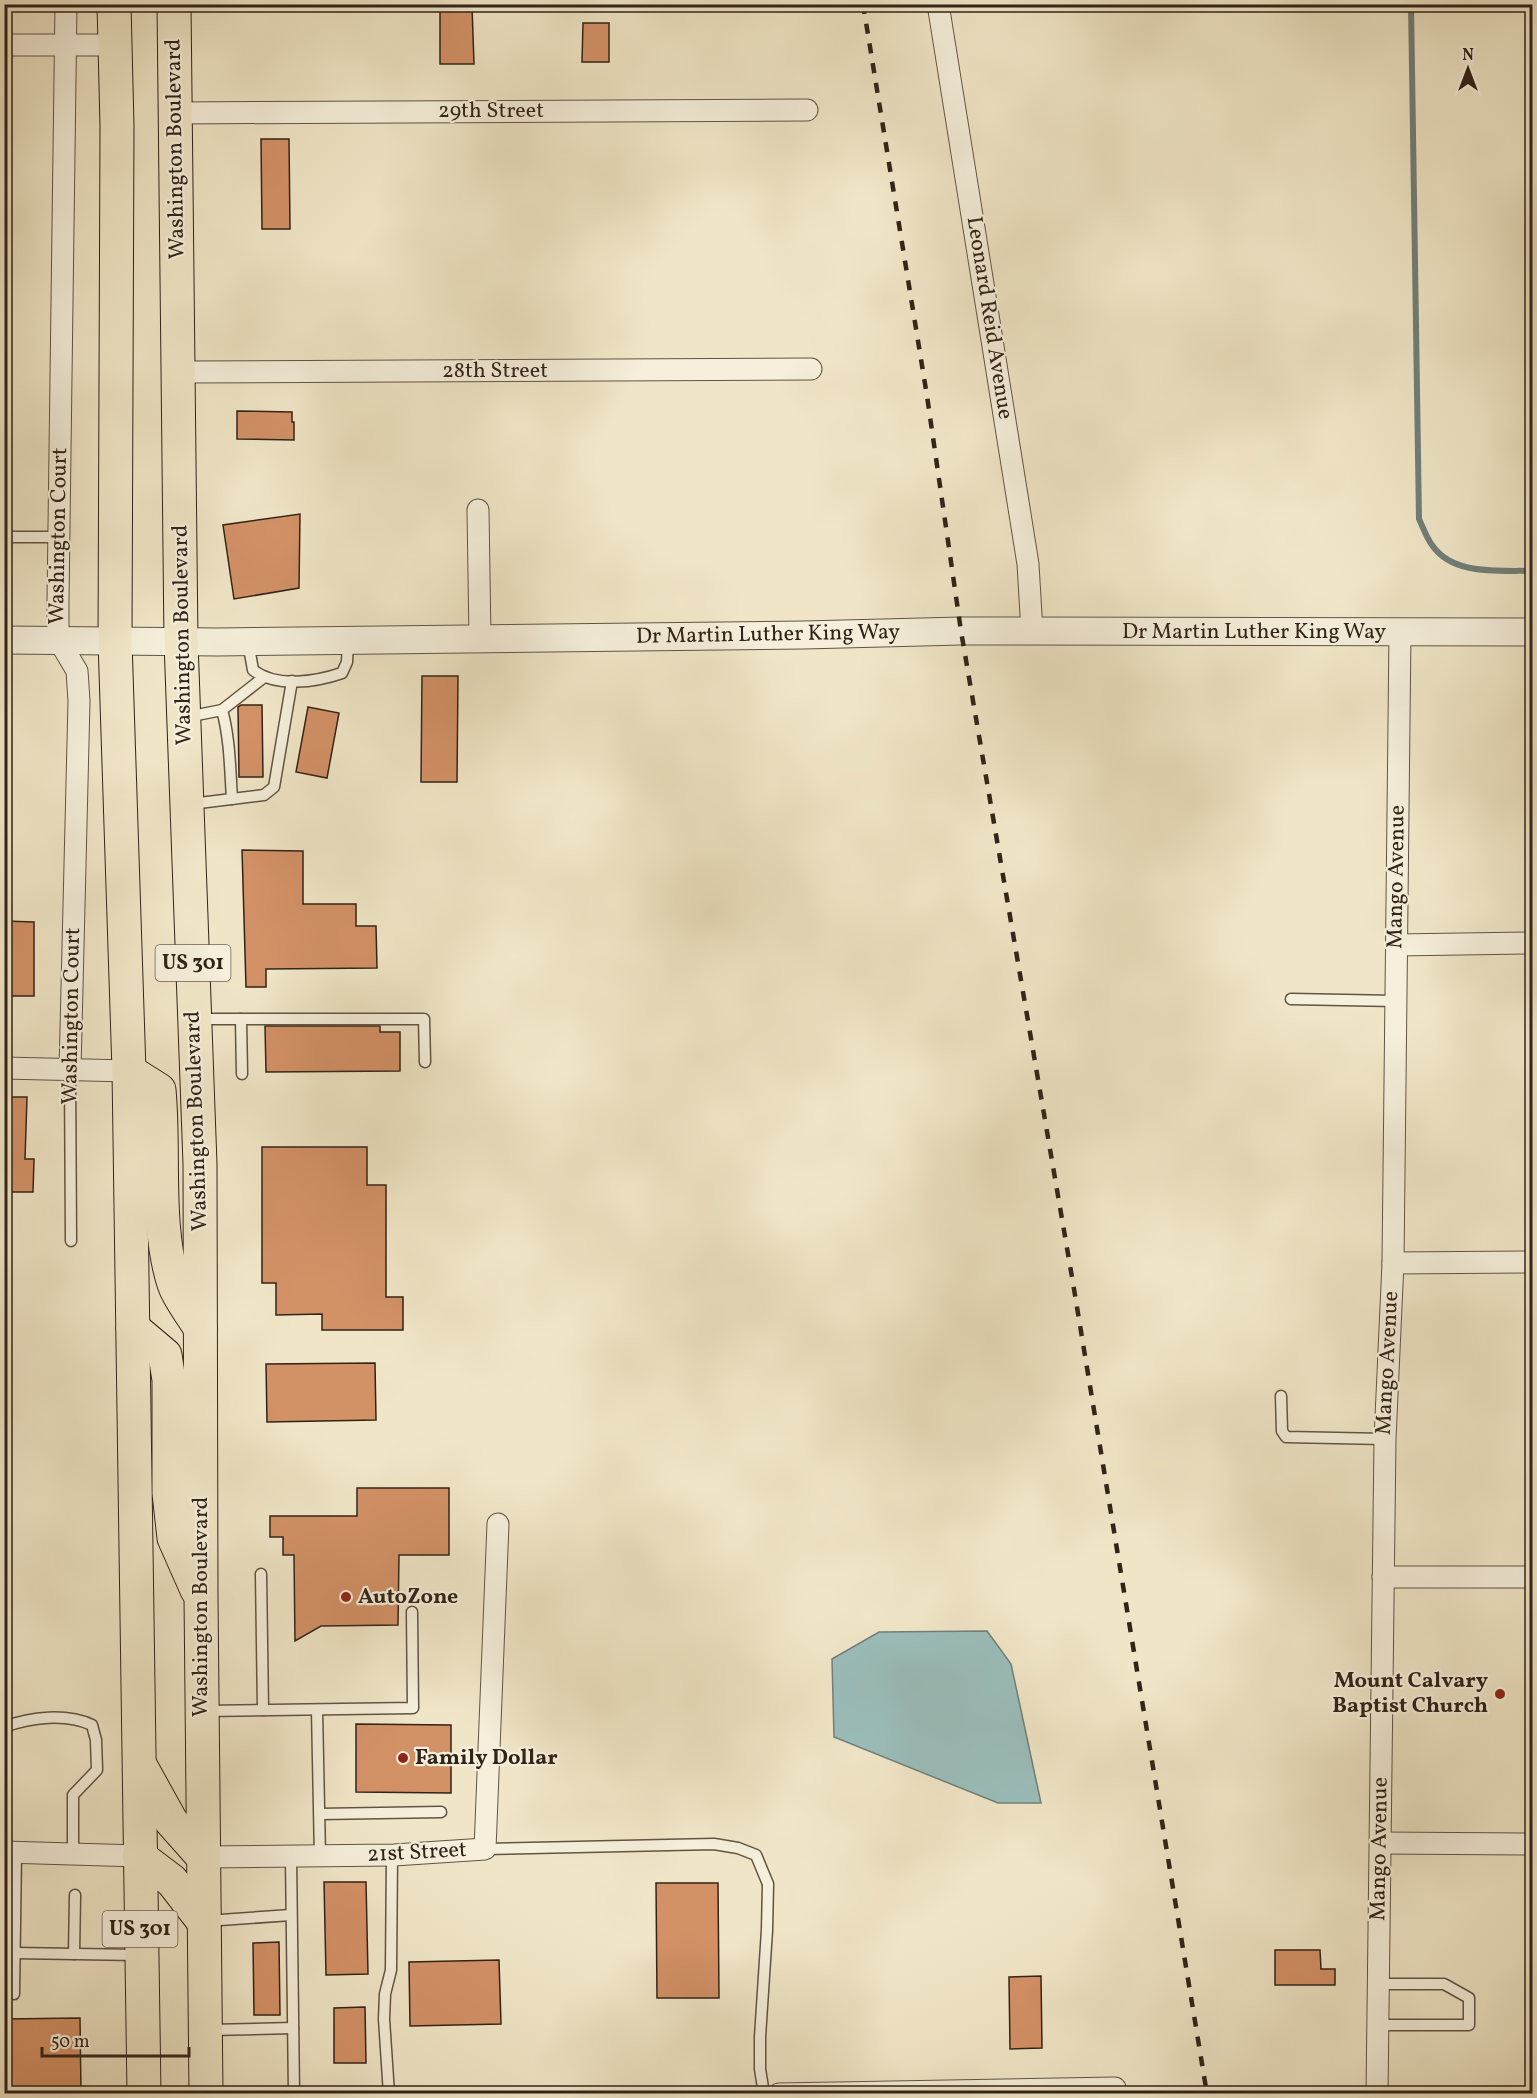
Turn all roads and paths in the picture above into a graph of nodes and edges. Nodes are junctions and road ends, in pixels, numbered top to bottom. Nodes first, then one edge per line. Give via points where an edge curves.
1 (66, 4) edge
2 (114, 4) edge
3 (174, 4) edge
4 (938, 4) edge
5 (4, 45) edge
6 (115, 45) junction
7 (66, 46) junction
8 (807, 110) dead end
9 (175, 112) junction
10 (812, 369) dead end
11 (179, 372) junction
12 (478, 510) dead end
13 (4, 537) edge
14 (58, 537) junction
15 (1032, 632) junction
16 (1400, 632) junction
17 (1533, 632) edge
18 (58, 639) junction
19 (480, 639) junction
20 (4, 640) edge
21 (116, 641) junction
22 (348, 641) junction
23 (182, 642) junction
24 (248, 642) junction
25 (263, 678) junction
26 (292, 681) junction
27 (222, 710) junction
28 (183, 717) junction
29 (232, 799) junction
30 (187, 804) junction
31 (1533, 943) edge
32 (1396, 945) junction
33 (1291, 999) dead end
34 (1396, 1001) junction
35 (195, 1019) junction
36 (241, 1019) junction
37 (425, 1062) dead end
38 (4, 1068) edge
39 (70, 1070) junction
40 (129, 1071) junction
41 (242, 1074) dead end
42 (71, 1241) dead end
43 (1533, 1262) edge
44 (1393, 1263) junction
45 (133, 1328) junction
46 (200, 1328) junction
47 (1281, 1396) dead end
48 (1384, 1439) junction
49 (498, 1524) dead end
50 (261, 1574) dead end
51 (1383, 1577) junction
52 (1533, 1577) edge
53 (201, 1597) junction
54 (412, 1612) dead end
55 (263, 1710) junction
56 (317, 1710) junction
57 (202, 1712) junction
58 (4, 1727) edge
59 (139, 1764) junction
60 (441, 1812) dead end
61 (320, 1815) junction
62 (1381, 1843) junction
63 (1533, 1844) edge
64 (485, 1849) junction
65 (10, 1853) edge
66 (73, 1854) junction
67 (392, 1855) junction
68 (139, 1856) junction
69 (203, 1857) junction
70 (291, 1857) junction
71 (320, 1857) junction
72 (75, 1895) dead end
73 (291, 1915) junction
74 (203, 1921) junction
75 (15, 1953) junction
76 (74, 1954) junction
77 (141, 1955) junction
78 (1378, 1984) junction
79 (14, 1994) dead end
80 (1378, 2025) junction
81 (293, 2028) junction
82 (206, 2030) junction
83 (1115, 2088) dead end
84 (144, 2094) edge
85 (206, 2094) edge
86 (294, 2094) edge
87 (389, 2094) edge
88 (764, 2094) edge
89 (780, 2094) edge
90 (1377, 2094) edge

1 - 7 street, Washington Court
2 - 6 main road, US 301
3 - 9 main road, Washington Boulevard / US 301
4 - 15 street, Leonard Reid Avenue via 1028,564
5 - 7 street
6 - 7 street
6 - 21 main road, US 301
7 - 14 street, Washington Court
8 - 9 street, 29th Street
9 - 11 main road, Washington Boulevard / US 301
10 - 11 street, 28th Street
11 - 23 main road, Washington Boulevard / US 301
12 - 19 street
13 - 14 lane
14 - 18 street, Washington Court
15 - 16 street, Dr Martin Luther King Way
15 - 19 street, Dr Martin Luther King Way
16 - 17 street, Dr Martin Luther King Way
16 - 32 street, Mango Avenue
18 - 20 street, Dr Martin Luther King Way
18 - 21 street, Dr Martin Luther King Way
18 - 39 street, Washington Court via 78,671
19 - 22 street, Dr Martin Luther King Way
21 - 23 street, Dr Martin Luther King Way
21 - 40 main road, US 301
22 - 24 street, Dr Martin Luther King Way
22 - 26 lane via 342,673 325,679
23 - 24 street, Dr Martin Luther King Way
23 - 28 main road, Washington Boulevard / US 301
24 - 25 lane via 253,670
25 - 26 lane
25 - 27 lane
26 - 29 lane via 274,787 264,795
27 - 28 lane
27 - 29 lane via 230,750
28 - 30 main road, Washington Boulevard / US 301
29 - 30 lane
30 - 35 main road, Washington Boulevard / US 301
31 - 32 street
32 - 34 street, Mango Avenue
33 - 34 lane
34 - 44 street, Mango Avenue
35 - 36 lane
35 - 46 main road, Washington Boulevard / US 301
36 - 37 lane via 424,1019
36 - 41 lane
38 - 39 street
39 - 40 street
39 - 42 lane, Washington Court
40 - 45 main road, US 301
40 - 46 main road via 159,1090 165,1249 175,1287
43 - 44 street
44 - 48 street, Mango Avenue
45 - 53 main road via 165,1355 170,1380 174,1538
45 - 59 main road, US 301
46 - 53 main road, Washington Boulevard / US 301
47 - 48 lane via 1282,1431 1286,1437
48 - 51 street, Mango Avenue
49 - 64 street, 21st Street
50 - 55 lane
51 - 52 street
51 - 62 street, Mango Avenue
53 - 57 main road, Washington Boulevard / US 301
54 - 56 lane via 413,1708
55 - 56 lane
55 - 57 lane
56 - 61 lane
57 - 69 main road, Washington Boulevard / US 301
58 - 66 lane via 24,1720 77,1718 92,1725 97,1770 73,1795
59 - 68 main road, US 301
59 - 69 main road via 171,1821
60 - 61 lane
61 - 71 lane
62 - 63 street
62 - 78 street, Mango Avenue
64 - 67 street, 21st Street
64 - 88 lane via 714,1844 756,1855 768,1884 760,2037
65 - 66 street
65 - 75 lane
66 - 68 street
67 - 71 street, 21st Street
67 - 87 lane via 391,1970 384,2019
68 - 74 main road via 172,1881
68 - 77 main road, US 301
69 - 70 street, 21st Street
69 - 74 main road, Washington Boulevard / US 301
70 - 71 street, 21st Street
70 - 73 lane
72 - 76 lane
73 - 74 lane
73 - 81 lane
74 - 82 main road, Washington Boulevard / US 301
75 - 76 lane
75 - 79 lane
76 - 77 lane
77 - 84 main road, US 301
78 - 80 street, Mango Avenue
78 - 80 lane via 1444,1984 1469,1998 1469,2025
80 - 90 street, Mango Avenue
81 - 82 lane
81 - 86 lane
82 - 85 main road, Washington Boulevard / US 301
83 - 89 street

